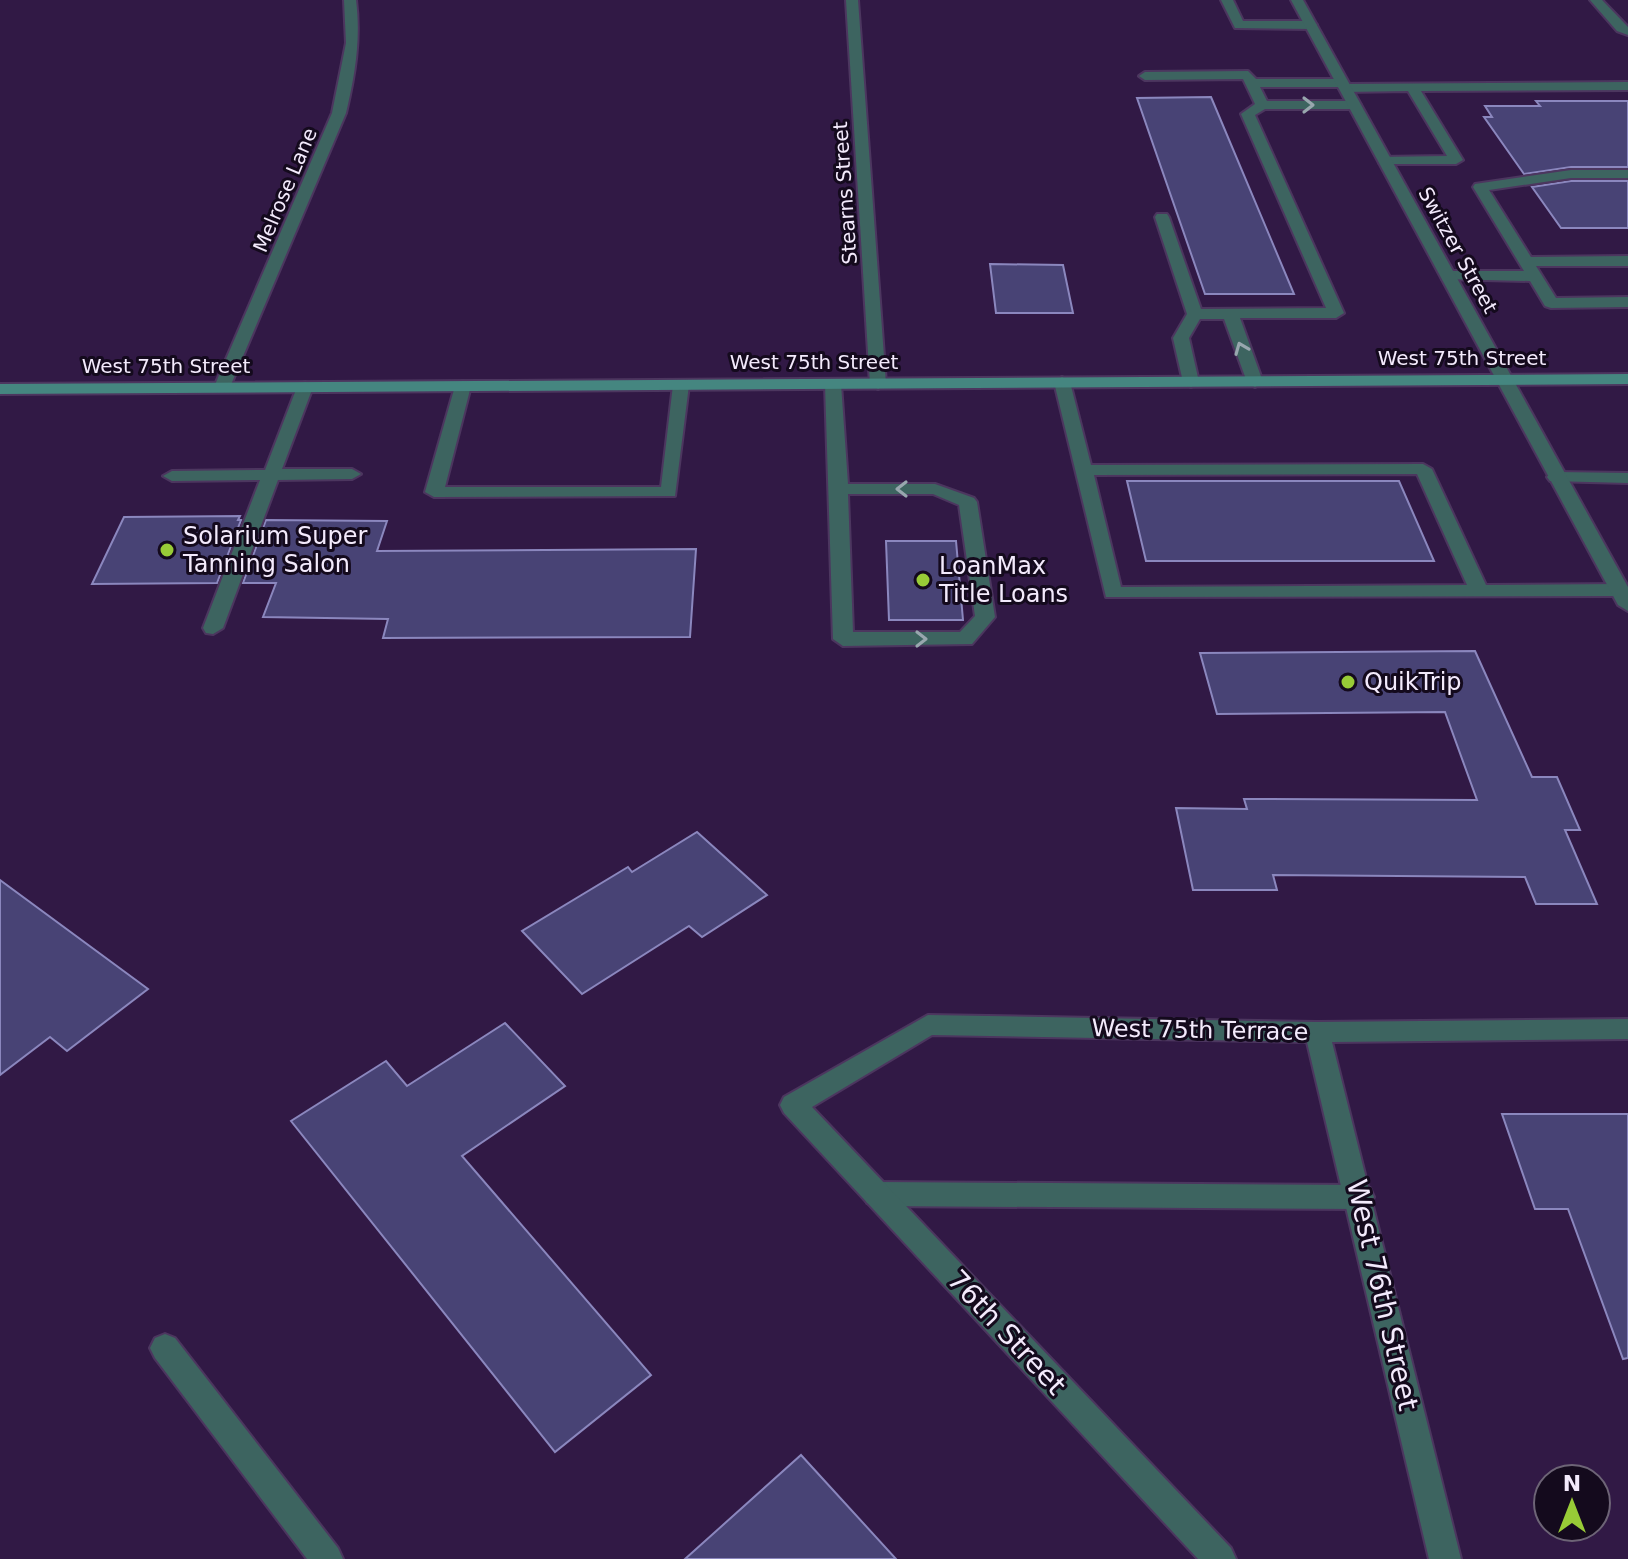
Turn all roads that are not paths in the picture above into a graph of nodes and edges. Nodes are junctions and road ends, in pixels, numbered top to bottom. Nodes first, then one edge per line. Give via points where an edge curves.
1 (350, 0) edge
2 (852, 0) edge
3 (1227, 0) edge
4 (1297, 0) edge
5 (1596, 0) edge
6 (1311, 25) junction
7 (1628, 31) edge
8 (1145, 76) dead end
9 (1252, 83) junction
10 (1343, 85) junction
11 (1628, 86) edge
12 (1412, 87) junction
13 (1262, 105) junction
14 (1354, 105) junction
15 (1384, 160) junction
16 (1628, 174) edge
17 (1162, 217) dead end
18 (1628, 261) edge
19 (1530, 269) junction
20 (1447, 276) junction
21 (1628, 302) edge
22 (1195, 314) junction
23 (1230, 314) junction
24 (1628, 379) edge
25 (1503, 380) junction
26 (1062, 382) junction
27 (1191, 382) junction
28 (1255, 382) junction
29 (833, 384) junction
30 (878, 384) junction
31 (681, 385) junction
32 (463, 386) junction
33 (222, 387) junction
34 (305, 387) junction
35 (0, 389) edge
36 (1083, 470) junction
37 (273, 474) junction
38 (352, 474) dead end
39 (172, 476) dead end
40 (1556, 477) junction
41 (1628, 478) edge
42 (839, 489) junction
43 (1480, 592) junction
44 (1624, 597) edge
45 (213, 628) dead end
46 (1628, 1029) edge
47 (1317, 1032) junction
48 (793, 1105) joint
49 (877, 1194) junction
50 (1360, 1197) junction
51 (165, 1348) dead end
52 (327, 1559) edge
53 (1220, 1559) edge
54 (1445, 1559) edge

1 - 33 street, Melrose Lane via 351,67 339,113
2 - 30 street, Stearns Street
3 - 6 street via 1239,25
4 - 6 street, Switzer Street
5 - 7 street
6 - 10 street, Switzer Street
8 - 9 street via 1248,75
9 - 10 street
9 - 13 street
10 - 12 street
10 - 14 street, Switzer Street
11 - 12 street
12 - 15 street via 1456,160
13 -> 14 street
13 - 23 street via 1248,114 1336,313
14 - 15 street, Switzer Street
15 - 20 street, Switzer Street
16 - 19 street via 1571,174 1480,187
17 - 22 street
18 - 19 street
19 - 20 street
19 - 21 street via 1551,303
20 - 25 street, Switzer Street
22 - 23 street
22 - 27 street via 1181,338
28 -> 23 street
24 - 25 main road, West 75th Street
25 - 28 main road, West 75th Street
25 - 40 street, Switzer Street
26 - 27 main road, West 75th Street
26 - 30 main road, West 75th Street
26 - 36 street
27 - 28 main road, West 75th Street
29 - 30 main road, West 75th Street
29 - 31 main road, West 75th Street
29 - 42 street
31 - 32 main road, West 75th Street
31 - 32 street via 669,492 434,492
32 - 34 main road, West 75th Street
33 - 34 main road, West 75th Street
33 - 35 main road, West 75th Street
34 - 37 street
36 - 43 street via 1423,469
36 - 43 street via 1113,593
37 - 38 street
37 - 39 street
37 - 45 street
40 - 41 street
40 - 44 street, Switzer Street
42 -> 42 street via 843,639 965,639 985,617 968,502 935,489
43 - 44 street
46 - 47 street, West 75th Terrace
47 - 48 street, West 75th Terrace via 928,1025
47 - 50 street, West 76th Street
48 - 49 street, 76th Street
49 - 50 street
49 - 53 street, 76th Street
50 - 54 street, West 76th Street
51 - 52 street

